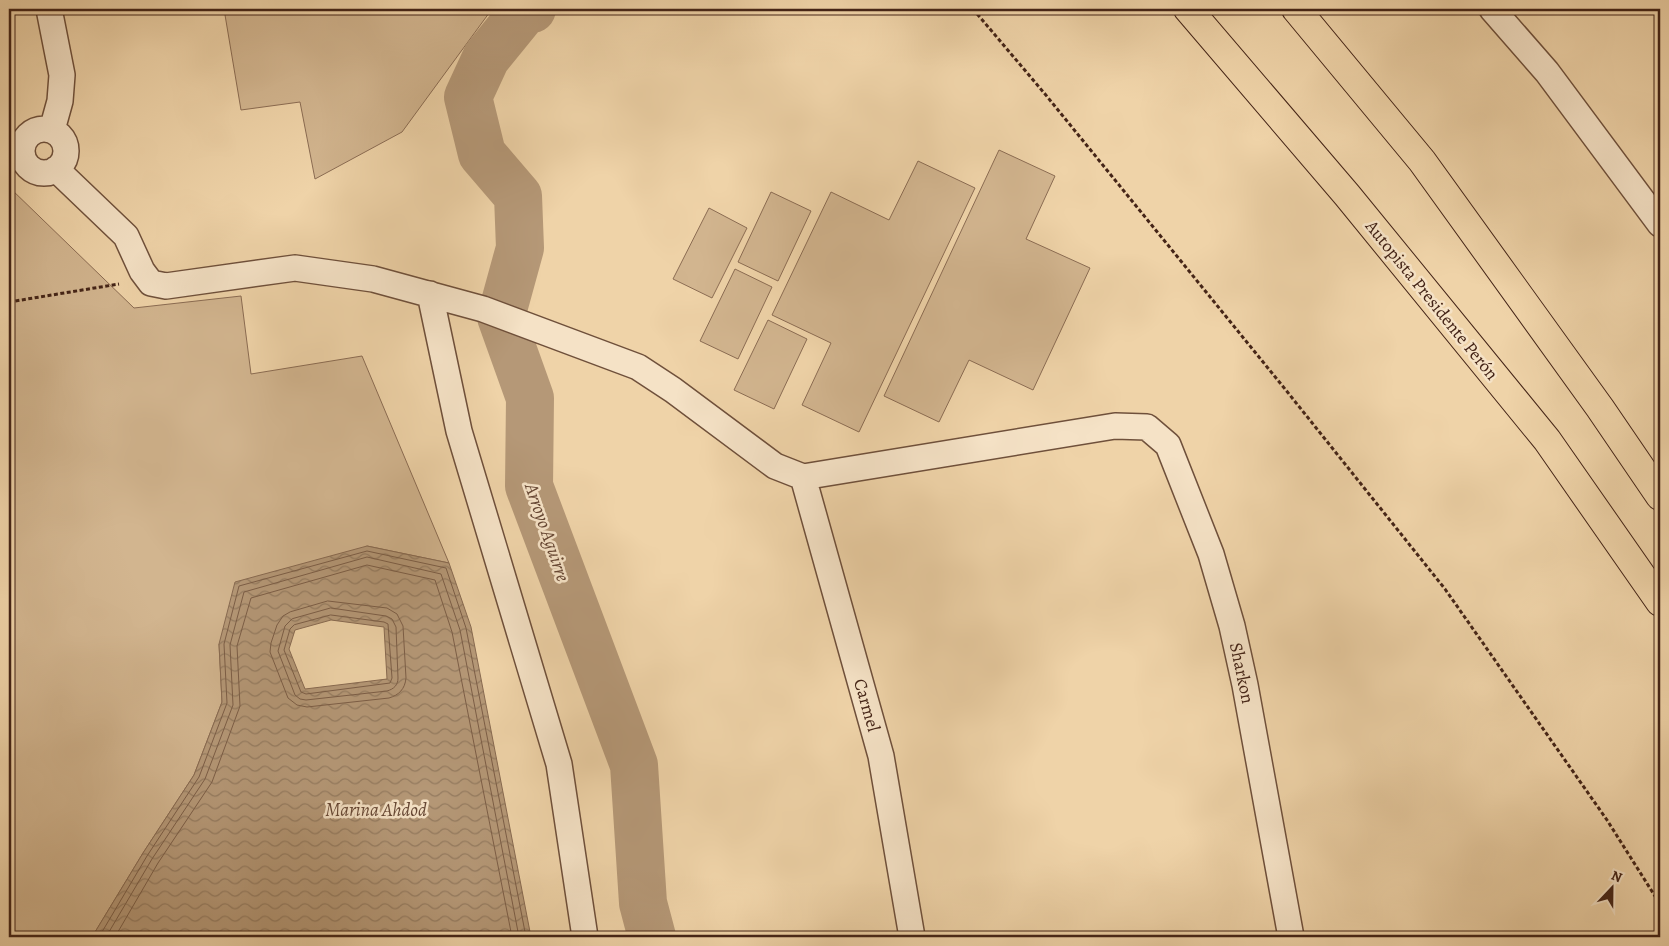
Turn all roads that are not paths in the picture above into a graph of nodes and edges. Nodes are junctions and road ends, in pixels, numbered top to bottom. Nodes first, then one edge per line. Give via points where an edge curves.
1 (49, 9) edge
2 (1188, 9) edge
3 (1296, 9) edge
4 (1501, 10) edge
5 (52, 130) junction
6 (56, 169) junction
7 (1660, 224) edge
8 (430, 294) junction
9 (803, 477) junction
10 (1660, 496) edge
11 (1660, 602) edge
12 (585, 937) edge
13 (912, 937) edge
14 (1291, 937) edge

1 - 5 street via 62,75 60,101
2 - 11 highway, Autopista Presidente Perón via 1347,195 1547,440
3 - 10 highway via 1422,161
4 - 7 street
5 - 6 street via 58,133 65,145 65,158
5 - 6 street via 44,128 30,133 25,138 21,153 34,171 41,173
6 - 8 street via 126,236 151,283 166,286 295,268 372,279
8 - 9 street via 538,328 638,367 776,466
8 - 12 street via 459,431 559,764
9 - 13 street, Carmel via 881,756
9 - 14 street, Sharkon via 1115,426 1147,427 1168,446 1211,554 1232,626 1246,685

